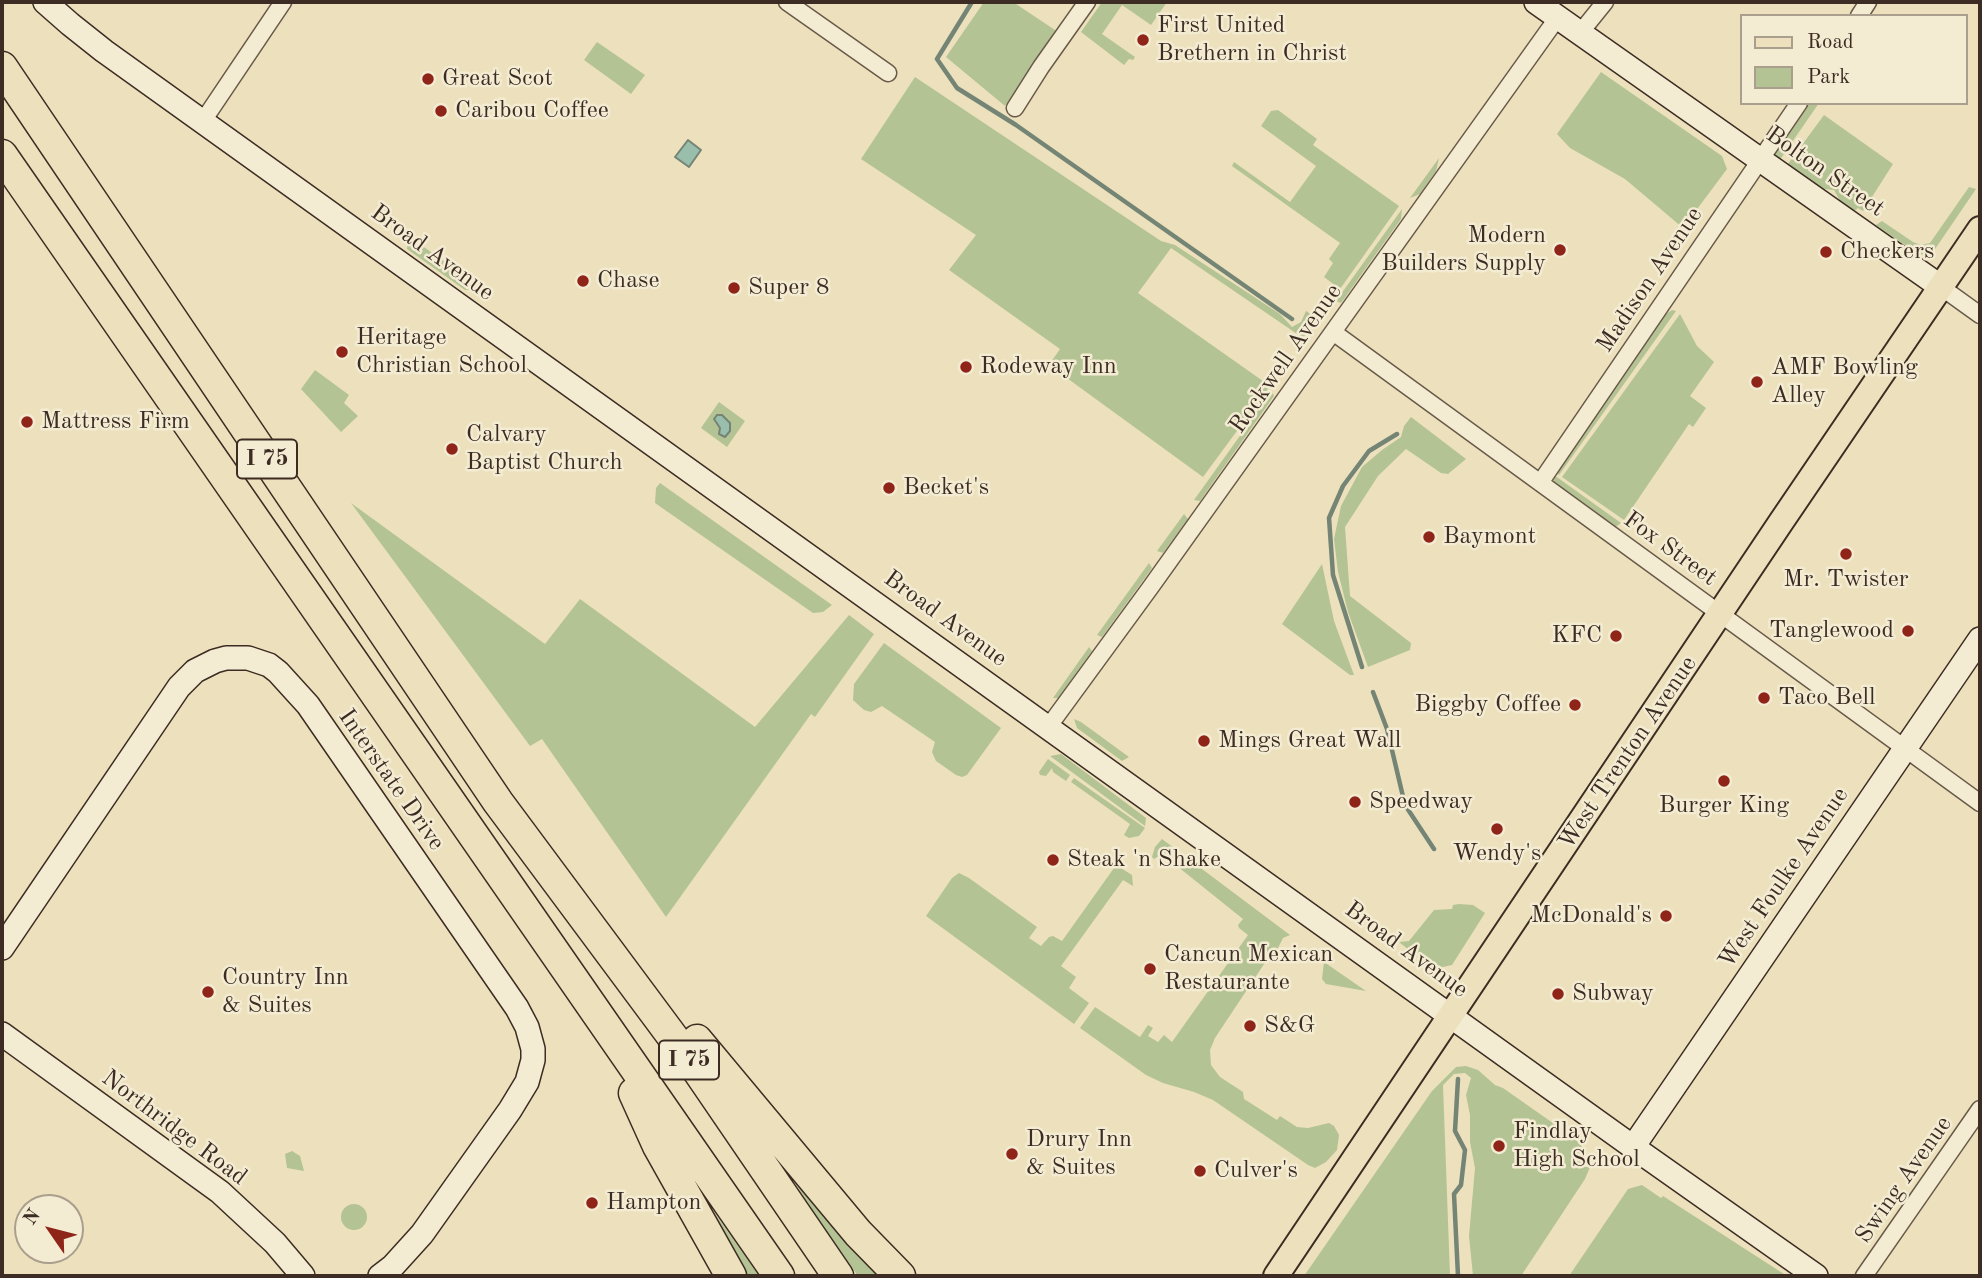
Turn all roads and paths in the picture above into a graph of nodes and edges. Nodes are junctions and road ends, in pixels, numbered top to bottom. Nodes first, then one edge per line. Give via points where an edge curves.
1 (46, 2) edge
2 (283, 2) edge
3 (787, 2) edge
4 (1087, 2) edge
5 (1536, 2) edge
6 (1605, 2) edge
7 (804, 7) edge
8 (1558, 17) junction
9 (1580, 33) junction
10 (2, 67) edge
11 (888, 73) dead end
12 (1797, 105) edge
13 (1015, 108) dead end
14 (203, 121) junction
15 (2, 155) edge
16 (1760, 159) junction
17 (1980, 229) edge
18 (1941, 287) junction
19 (1980, 315) edge
20 (1333, 332) junction
21 (1540, 482) junction
22 (1721, 614) junction
23 (1980, 639) edge
24 (1049, 726) junction
25 (1905, 749) junction
26 (498, 802) junction
27 (1980, 803) edge
28 (2, 948) edge
29 (1451, 1015) junction
30 (600, 1019) junction
31 (2, 1034) edge
32 (1980, 1109) edge
33 (1633, 1147) junction
34 (303, 1276) edge
35 (380, 1276) edge
36 (731, 1276) edge
37 (779, 1276) edge
38 (838, 1276) edge
39 (900, 1276) edge
40 (1276, 1276) edge
41 (1816, 1276) edge
42 (1864, 1276) edge

1 - 14 main road, Broad Avenue via 95,44
2 - 14 street
3 - 7 street
4 - 13 street
5 - 8 main road, Bolton Street
6 - 9 street
7 - 11 street
8 - 9 main road, Bolton Street
8 - 20 street, Rockwell Avenue
9 - 16 main road, Bolton Street
10 - 26 highway, I 75
12 - 16 street, Madison Avenue
14 - 24 main road, Broad Avenue
15 - 30 highway, I 75
16 - 18 main road, Bolton Street
16 - 21 street, Madison Avenue
17 - 18 main road, West Trenton Avenue
18 - 19 street, Bolton Street
18 - 22 main road, West Trenton Avenue
20 - 21 street, Fox Street
20 - 24 street, Rockwell Avenue
21 - 22 street, Fox Street
22 - 25 street, Fox Street
22 - 29 main road, West Trenton Avenue
23 - 25 main road, West Foulke Avenue
24 - 29 main road, Broad Avenue
25 - 27 street, Fox Street
25 - 33 main road, West Foulke Avenue
26 - 38 highway, I 75 via 698,1071
26 - 39 highway via 849,1222
28 - 35 main road, Interstate Drive via 179,687 195,671 226,658 248,658 278,672 308,705 517,1008 533,1049 527,1082 510,1110 422,1234
29 - 33 main road, Broad Avenue
29 - 40 main road, West Trenton Avenue
30 - 36 highway via 658,1146
30 - 37 highway, I 75
31 - 34 main road, Northridge Road via 220,1192
32 - 42 street, Swing Avenue
33 - 41 main road, Broad Avenue

